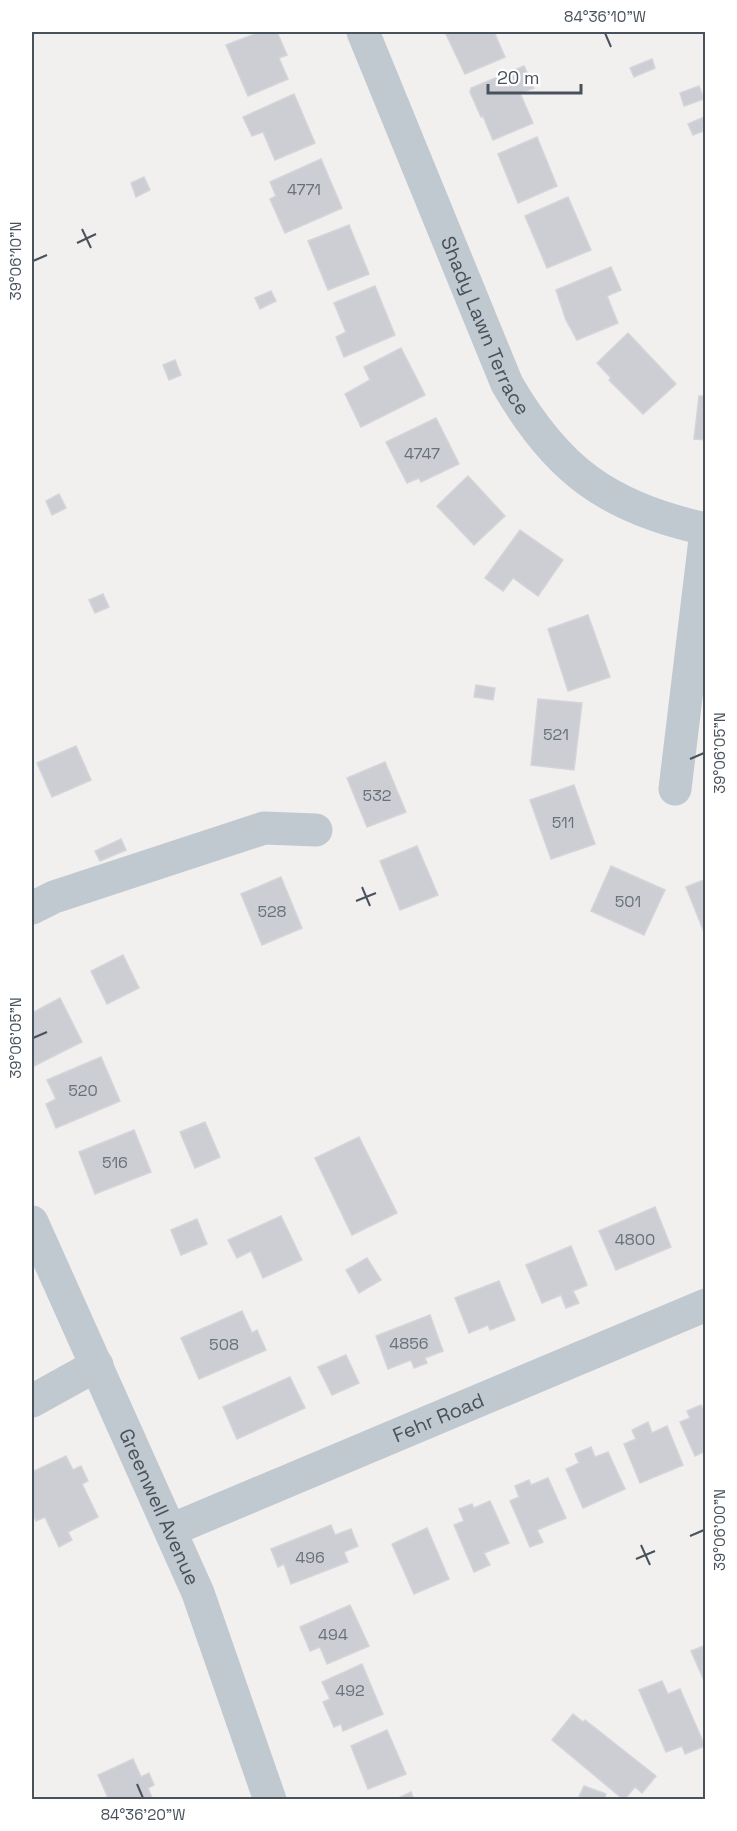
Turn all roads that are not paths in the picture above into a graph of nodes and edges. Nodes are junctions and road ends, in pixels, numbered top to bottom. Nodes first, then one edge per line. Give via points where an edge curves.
1 (363, 32) edge
2 (705, 530) edge
3 (675, 789) dead end
4 (316, 830) dead end
5 (32, 908) edge
6 (32, 1222) edge
7 (705, 1305) edge
8 (97, 1365) junction
9 (32, 1401) edge
10 (171, 1530) junction
11 (270, 1800) edge

1 - 2 street, Shady Lawn Terrace via 507,384 529,421 556,454 615,498 664,520
2 - 3 street
4 - 5 street via 264,828 54,897
6 - 8 street, Greenwell Avenue
7 - 10 street, Fehr Road
8 - 9 street
8 - 10 street, Greenwell Avenue
10 - 11 street, Greenwell Avenue via 198,1593

